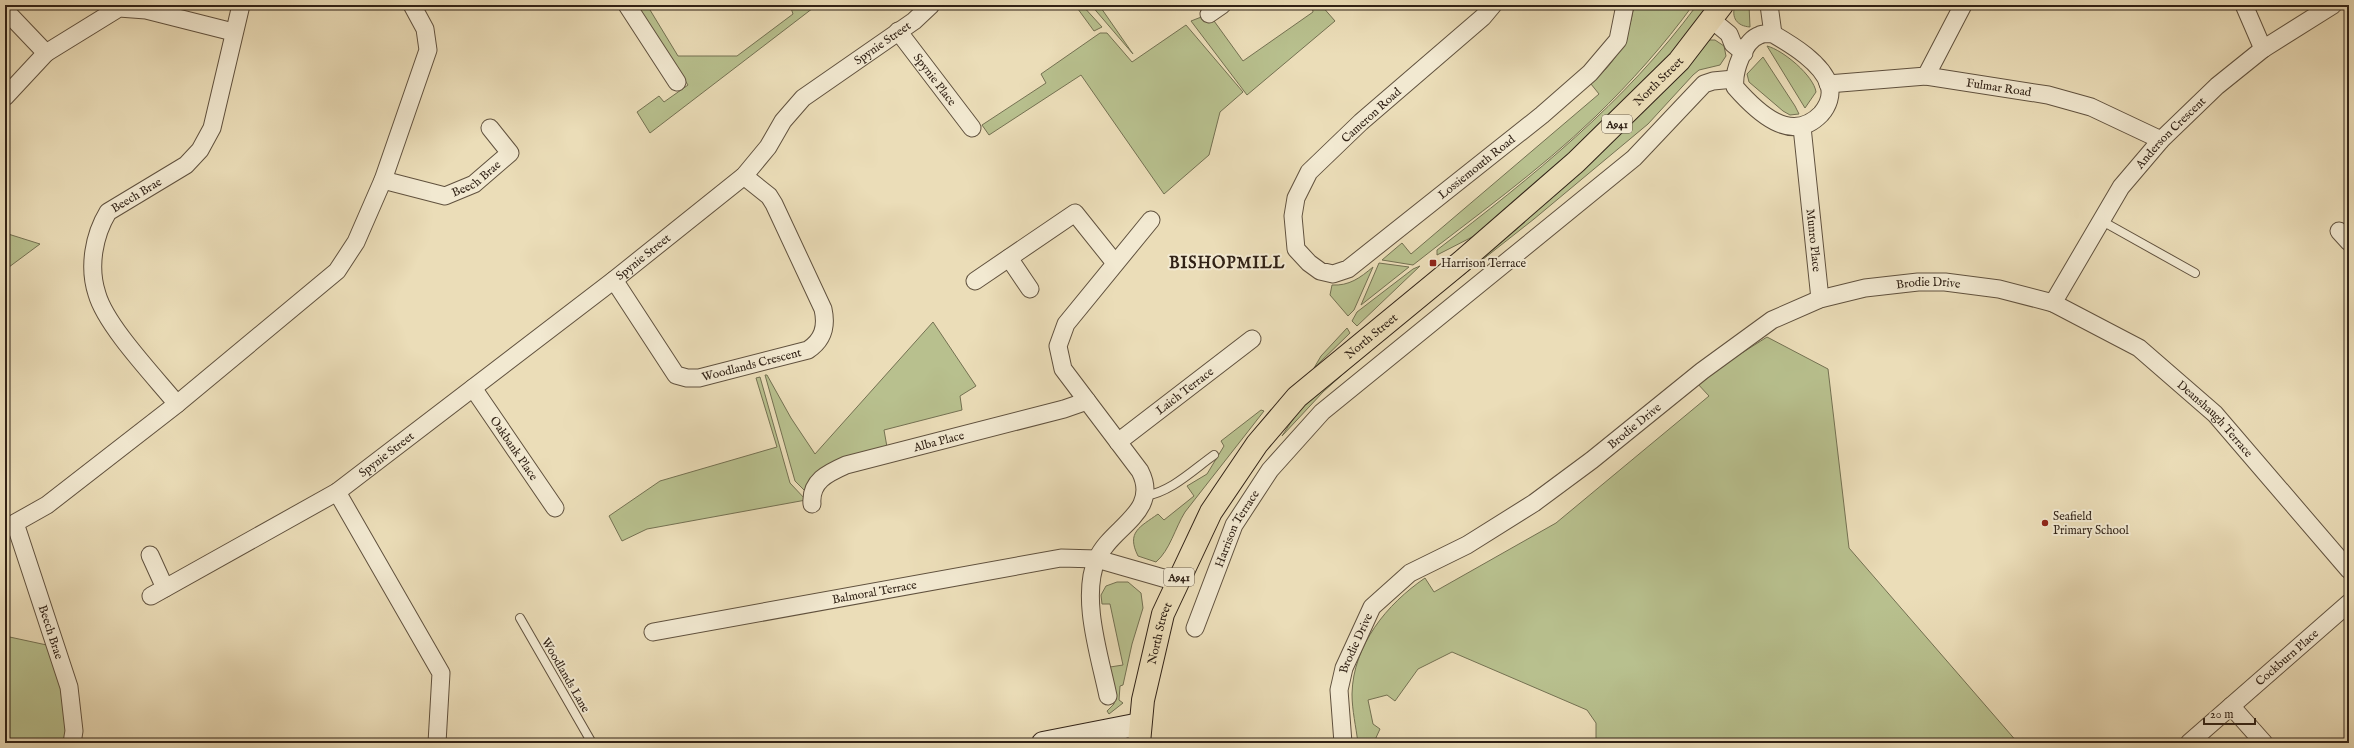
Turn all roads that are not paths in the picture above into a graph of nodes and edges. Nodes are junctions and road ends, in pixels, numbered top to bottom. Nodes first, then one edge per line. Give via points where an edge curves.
1 (241, 5) edge
2 (412, 5) edge
3 (627, 5) edge
4 (930, 5) edge
5 (1493, 5) edge
6 (1625, 5) edge
7 (1769, 5) edge
8 (1963, 5) edge
9 (2244, 5) edge
10 (2333, 5) edge
11 (119, 7) edge
12 (5, 10) edge
13 (1717, 12) edge
14 (898, 31) junction
15 (233, 32) junction
16 (1773, 34) junction
17 (1747, 48) junction
18 (2263, 49) junction
19 (46, 53) junction
20 (1926, 76) junction
21 (1734, 79) junction
22 (677, 82) dead end
23 (1828, 84) junction
24 (5, 97) edge
25 (1797, 127) junction
26 (490, 128) dead end
27 (972, 128) dead end
28 (2161, 140) junction
29 (744, 176) junction
30 (383, 180) junction
31 (1151, 220) dead end
32 (2102, 221) junction
33 (1296, 249) joint
34 (1009, 258) junction
35 (1115, 263) junction
36 (2195, 273) dead end
37 (614, 280) junction
38 (975, 281) dead end
39 (1030, 290) dead end
40 (1820, 299) junction
41 (2052, 303) junction
42 (1252, 339) dead end
43 (473, 388) junction
44 (1087, 401) junction
45 (177, 404) junction
46 (1118, 442) junction
47 (1214, 455) dead end
48 (337, 492) junction
49 (1145, 496) junction
50 (812, 504) dead end
51 (555, 508) dead end
52 (10, 521) edge
53 (150, 555) dead end
54 (1097, 559) junction
55 (2349, 570) edge
56 (1177, 582) junction
57 (2349, 603) edge
58 (520, 618) dead end
59 (1195, 628) dead end
60 (653, 632) dead end
61 (1108, 696) dead end
62 (2231, 706) junction
63 (1140, 734) edge
64 (72, 743) edge
65 (437, 743) edge
66 (592, 743) edge
67 (1043, 743) edge
68 (1343, 743) edge
69 (2189, 743) edge
70 (2264, 743) edge

1 - 15 street, Beech Brae
2 - 30 street, Beech Brae via 425,29 428,50
3 - 22 street
4 - 14 street, Spynie Street via 914,21
5 - 33 street, Cameron Road via 1483,17 1361,122 1309,172 1296,198 1293,216
6 - 33 street, Lossiemouth Road via 1618,40 1590,73 1348,269 1333,274 1320,271
7 - 16 street
8 - 20 street
9 - 18 street
10 - 18 street, Anderson Crescent
11 - 15 street via 146,10
11 - 19 street
12 - 19 street
13 - 17 street via 1733,44
13 - 56 main road, North Street / A941 via 1679,61 1576,162 1461,262 1297,397 1257,444 1211,512
14 - 27 street, Spynie Place
14 - 29 street, Spynie Street via 804,98 783,121 768,147
15 - 45 street, Beech Brae via 212,128 200,150 186,165 108,212 101,224 92,267 97,294 112,323
16 - 17 street via 1760,34
16 - 23 street via 1809,60
17 - 21 street via 1737,65
18 - 28 street, Anderson Crescent via 2217,86
19 - 24 street
20 - 23 street, Fulmar Road
20 - 28 street, Fulmar Road via 2048,95 2090,107
21 - 25 street via 1735,87 1742,95 1775,122
21 - 59 street, Harrison Terrace via 1713,81 1697,90 1634,158 1322,412 1270,470 1234,525
23 - 25 street via 1829,101 1823,111 1814,121
25 - 40 street, Munro Place via 1807,160 1807,182
26 - 30 street, Beech Brae via 510,153 474,184 445,196
28 - 32 street, Anderson Crescent via 2121,187
29 - 37 street, Spynie Street
29 - 37 street, Woodlands Crescent via 769,196 774,204 823,309 825,319 818,343 808,350 699,378 682,377 676,375 668,365
30 - 45 street, Beech Brae via 356,242 337,271
31 - 35 street
32 - 36 lane
32 - 41 street, Anderson Crescent
34 - 35 street via 1075,213
34 - 38 street
34 - 39 street
35 - 44 street via 1066,324 1058,346 1063,369
37 - 43 street, Spynie Street
40 - 41 street, Brodie Drive via 1892,284 1945,282 1999,290
40 - 68 street, Brodie Drive via 1772,320 1702,371 1592,460 1534,503 1466,545 1410,573 1372,607 1344,668 1339,690
41 - 55 street, Deanshaugh Terrace via 2139,348 2215,414
42 - 46 street, Laich Terrace
43 - 48 street, Spynie Street
43 - 51 street, Oakbank Place
44 - 46 street
44 - 50 street, Alba Place via 846,465 826,473 820,479 813,491
45 - 52 street, Beech Brae via 47,505
46 - 49 street via 1144,480
47 - 49 lane via 1167,489
48 - 53 street, Spynie Street via 158,592
48 - 65 street via 441,673
49 - 54 street via 1132,518 1118,531
52 - 64 street, Beech Brae via 69,687 74,731
54 - 56 street, Balmoral Terrace
54 - 60 street, Balmoral Terrace via 1061,558
54 - 61 street via 1090,592 1091,607
56 - 63 main road, North Street / A941 via 1162,614
57 - 62 street, Cockburn Place
58 - 66 lane, Woodlands Lane
62 - 69 street, Cockburn Place
62 - 70 street
63 - 67 main road

